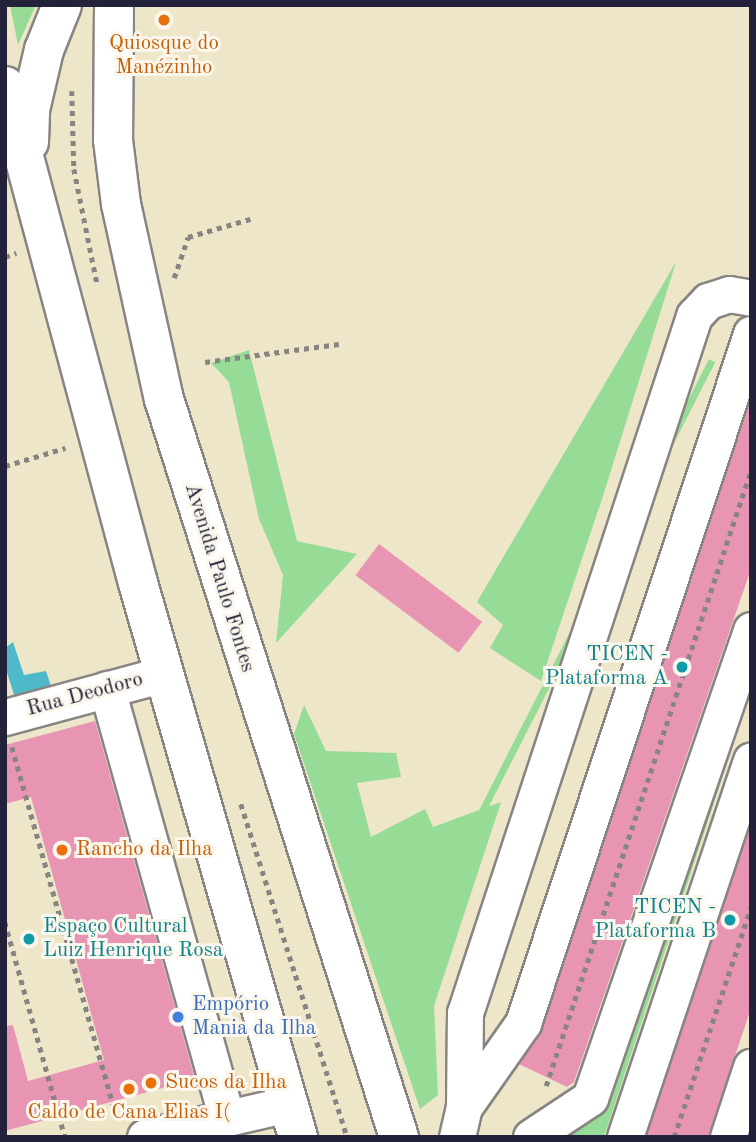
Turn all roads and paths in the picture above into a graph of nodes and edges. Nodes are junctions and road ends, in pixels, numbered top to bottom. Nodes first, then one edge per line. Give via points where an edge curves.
1 (62, 5) edge
2 (114, 5) edge
3 (5, 86) edge
4 (27, 172) junction
5 (250, 219) dead end
6 (172, 284) dead end
7 (751, 298) edge
8 (751, 334) edge
9 (340, 344) dead end
10 (205, 362) dead end
11 (77, 444) dead end
12 (5, 466) edge
13 (751, 470) edge
14 (751, 630) edge
15 (164, 674) junction
16 (107, 690) junction
17 (8, 730) edge
18 (751, 760) edge
19 (751, 907) edge
20 (5, 922) edge
21 (751, 1067) edge
22 (544, 1092) dead end
23 (227, 1118) junction
24 (293, 1121) edge
25 (461, 1122) edge
26 (132, 1131) edge
27 (65, 1137) edge
28 (399, 1137) edge
29 (531, 1137) edge
30 (625, 1137) edge
31 (674, 1137) edge
32 (728, 1137) edge

1 - 4 main road via 44,50 30,110
2 - 28 main road, Avenida Paulo Fontes via 113,140 121,204 164,399
3 - 4 main road
4 - 15 main road
5 - 6 path via 188,237
7 - 25 street via 729,294 708,301 694,316 465,1013
8 - 25 street via 523,1023
9 - 10 path
11 - 12 path
13 - 22 path
14 - 29 street via 590,1098
15 - 16 street, Rua Deodoro
15 - 24 main road
16 - 17 street, Rua Deodoro
16 - 23 street
17 - 26 path
18 - 30 street
19 - 31 path
20 - 27 path
21 - 32 street
23 - 24 street
23 - 26 street

